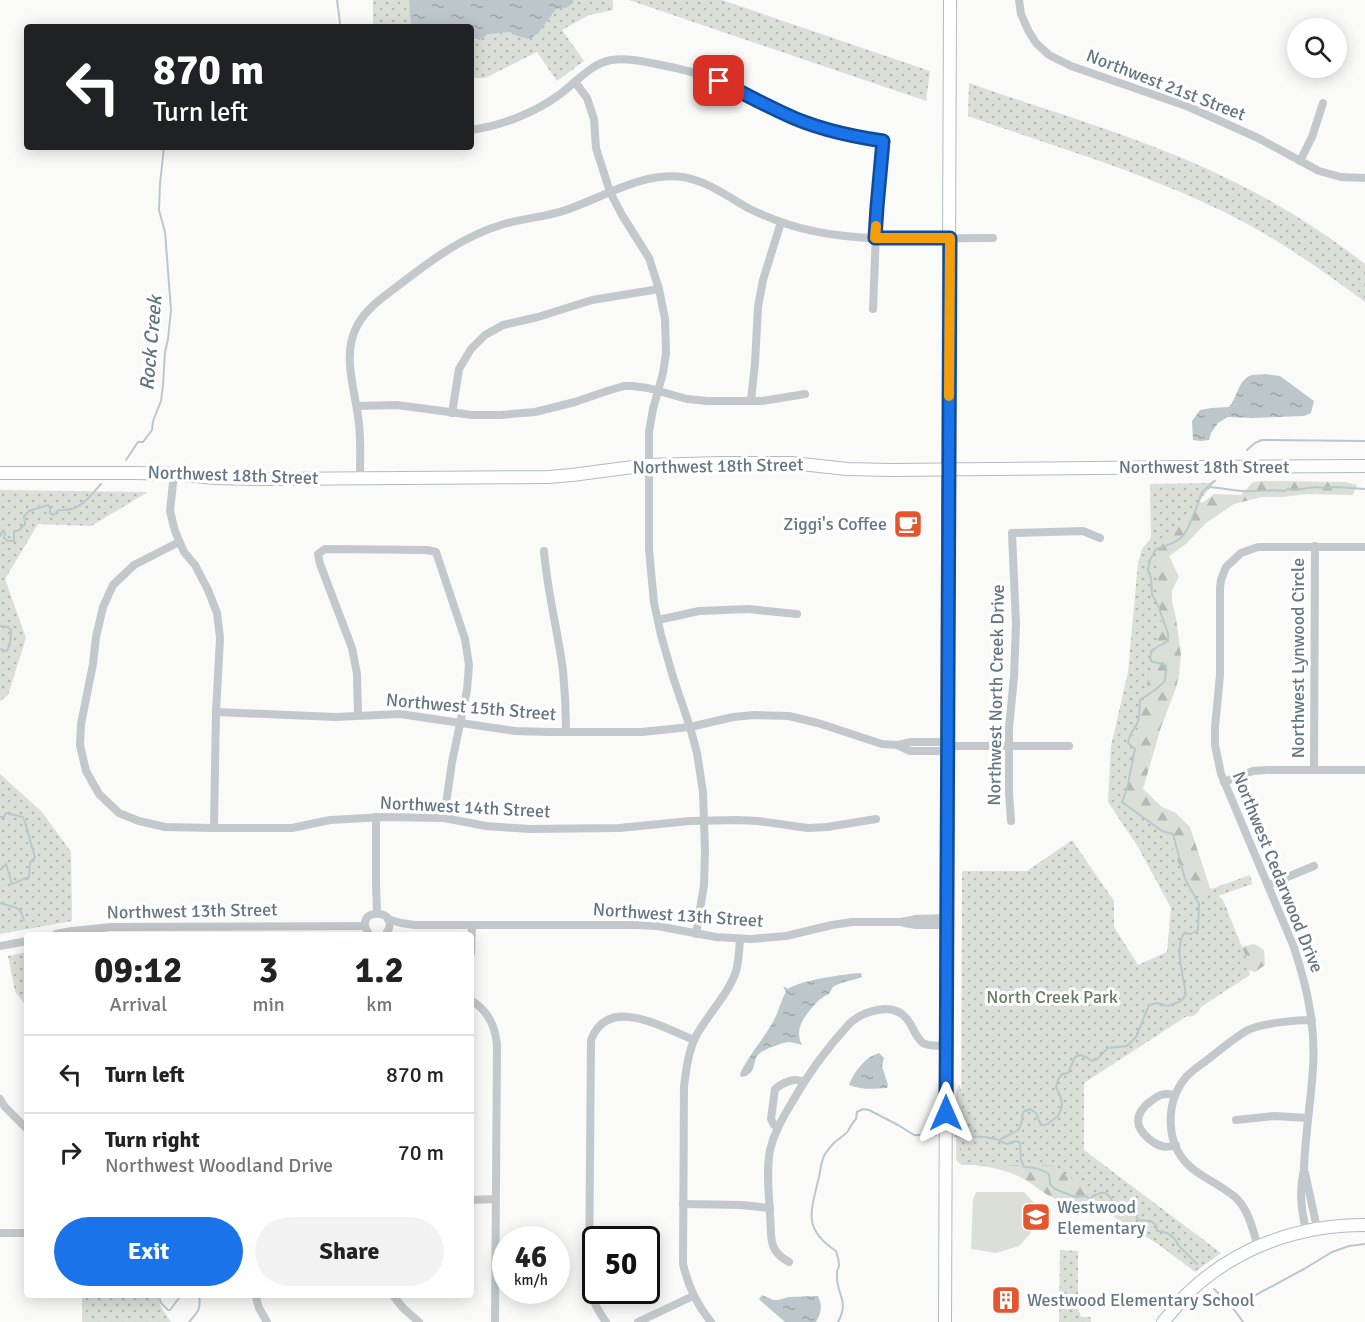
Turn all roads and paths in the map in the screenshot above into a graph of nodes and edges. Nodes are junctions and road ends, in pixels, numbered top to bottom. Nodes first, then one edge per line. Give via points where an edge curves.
1 (950, 0) edge
2 (1019, 0) edge
3 (575, 82) junction
4 (1323, 103) dead end
5 (474, 130) edge
6 (1300, 161) junction
7 (1365, 178) edge
8 (610, 192) junction
9 (782, 222) junction
10 (875, 238) junction
11 (950, 238) junction
12 (993, 238) dead end
13 (659, 289) junction
14 (873, 309) dead end
15 (658, 391) junction
16 (806, 394) dead end
17 (751, 402) junction
18 (358, 406) junction
19 (452, 413) junction
20 (648, 465) junction
21 (1365, 466) edge
22 (948, 470) junction
23 (0, 473) edge
24 (174, 474) junction
25 (360, 478) junction
26 (1100, 538) dead end
27 (180, 542) junction
28 (1315, 546) junction
29 (1365, 547) edge
30 (544, 550) dead end
31 (797, 614) dead end
32 (658, 620) junction
33 (216, 712) junction
34 (358, 715) junction
35 (460, 722) junction
36 (690, 727) junction
37 (566, 732) junction
38 (1009, 746) junction
39 (1069, 746) dead end
40 (948, 747) junction
41 (1314, 770) junction
42 (1365, 770) edge
43 (1224, 782) junction
44 (376, 817) junction
45 (444, 818) junction
46 (876, 819) dead end
47 (704, 820) junction
48 (1011, 821) dead end
49 (214, 828) junction
50 (1314, 866) dead end
51 (1268, 885) junction
52 (377, 913) junction
53 (388, 919) junction
54 (947, 921) junction
55 (415, 925) junction
56 (365, 926) junction
57 (472, 926) junction
58 (189, 931) edge
59 (67, 932) edge
60 (366, 932) edge
61 (387, 932) edge
62 (391, 932) edge
63 (472, 932) edge
64 (696, 934) junction
65 (740, 939) junction
66 (24, 942) edge
67 (0, 946) edge
68 (474, 1002) edge
69 (1312, 1020) junction
70 (694, 1040) junction
71 (947, 1046) junction
72 (803, 1082) junction
73 (1175, 1095) junction
74 (0, 1099) edge
75 (1308, 1118) junction
76 (1236, 1120) dead end
77 (24, 1126) edge
78 (778, 1127) junction
79 (1176, 1145) junction
80 (495, 1199) junction
81 (474, 1200) edge
82 (683, 1204) junction
83 (770, 1208) junction
84 (1365, 1225) edge
85 (1311, 1229) junction
86 (0, 1233) edge
87 (24, 1233) edge
88 (1258, 1246) junction
89 (789, 1262) dead end
90 (693, 1296) junction
91 (256, 1298) edge
92 (395, 1298) edge
93 (1166, 1321) edge
94 (267, 1322) edge
95 (419, 1322) edge
96 (495, 1322) edge
97 (606, 1322) edge
98 (638, 1322) edge
99 (711, 1322) edge
100 (945, 1322) edge

1 - 11 main road
2 - 6 street, Northwest 21st Street via 1028,30 1049,55 1189,107
3 - 5 street via 559,96 521,115
3 - 8 street via 594,119 597,148
3 - 10 street via 599,64 632,59 719,81 811,125 883,141
4 - 6 street
6 - 7 street, Northwest 21st Street via 1329,175
8 - 9 street via 654,178 685,178 705,183
8 - 13 street via 649,258
8 - 18 street via 564,211 504,224 470,237 439,255 371,307 357,327 350,351
9 - 10 street via 810,231
9 - 17 street via 758,308
10 - 11 street
10 - 14 street
11 - 12 street
11 - 22 main road
13 - 15 street via 667,336
13 - 19 street via 592,300 503,325 485,335 459,369
15 - 17 street via 687,399
15 - 19 street via 624,386 535,412
15 - 20 street via 649,432
16 - 17 street
18 - 19 street via 397,405
18 - 25 street
20 - 22 main road, Northwest 18th Street via 792,463 847,469
20 - 25 main road, Northwest 18th Street via 548,477
20 - 32 street via 649,549
21 - 22 main road, Northwest 18th Street
22 - 40 main road
23 - 24 main road, Northwest 18th Street
24 - 25 main road, Northwest 18th Street
24 - 27 street via 170,511
26 - 38 street, Northwest North Creek Drive via 1083,531 1012,533 1016,650
27 - 33 street via 217,613 220,638
27 - 49 street, Northwest 14th Street via 134,565 113,585 100,617 80,745 86,771 99,794 119,813 165,827
28 - 29 street, Northwest Cedarwood Drive
28 - 41 street, Northwest Lynwood Circle
28 - 43 street, Northwest Cedarwood Drive via 1247,549 1235,557 1221,580 1215,745
30 - 37 street via 562,669
31 - 32 street via 748,609 699,611
32 - 36 street
33 - 34 street, Northwest 15th Street
33 - 49 street
34 - 35 street, Northwest 15th Street via 400,714
34 - 35 street via 352,648 318,554 325,549 427,550 436,552 465,639 469,665
35 - 37 street, Northwest 15th Street via 515,731
35 - 45 street
36 - 37 street, Northwest 15th Street via 642,732
36 - 40 street, Northwest 15th Street via 734,717 789,716 910,751
36 - 47 street via 701,774
38 - 39 street, Northwest 15th Street
38 - 40 street, Northwest 15th Street
38 - 48 street, Northwest North Creek Drive
40 - 54 main road
41 - 42 street
41 - 43 street via 1260,770
43 - 51 street, Northwest Cedarwood Drive
44 - 45 street, Northwest 14th Street
44 - 49 street, Northwest 14th Street via 292,828
44 - 52 street
45 - 47 street, Northwest 14th Street via 529,829 619,828
46 - 47 street, Northwest 14th Street via 808,828 758,821
47 - 64 street via 704,885
50 - 51 street
51 - 69 street, Northwest Cedarwood Drive via 1303,974
52 - 53 street, Northwest 13th Street
52 - 56 street via 369,916
53 - 55 street, Northwest 13th Street
53 - 61 street
54 - 65 street, Northwest 13th Street via 916,925 852,922 786,936
54 - 71 main road
55 - 57 street, Northwest 13th Street
55 - 62 street, Northwest 13th Street
56 - 58 street, Northwest 13th Street
56 - 60 street
57 - 63 street
57 - 64 street, Northwest 13th Street via 636,925
58 - 59 street, Northwest 13th Street via 111,927
64 - 65 street, Northwest 13th Street
65 - 70 street via 733,980
66 - 67 street
68 - 80 street via 483,1009 495,1032
69 - 73 street via 1250,1029 1194,1069
69 - 75 street, Northwest Cedarwood Drive
70 - 82 street via 684,1087
70 - 97 street via 650,1022 622,1017 609,1019 593,1033 589,1278 592,1299
71 - 72 street via 921,1042 900,1013 873,1011 850,1023
71 - 100 main road
72 - 78 street
72 - 78 street via 796,1080 775,1089 771,1119
73 - 79 street via 1171,1124
73 - 79 street via 1161,1095 1150,1101 1138,1121 1143,1134 1152,1141 1164,1147
74 - 77 street
75 - 76 street
75 - 85 street, Northwest Cedarwood Drive via 1304,1169
78 - 83 street via 770,1154
79 - 88 street via 1192,1169 1238,1200
80 - 81 street
80 - 96 street
82 - 83 street
82 - 90 street via 683,1264
83 - 89 street via 771,1242
84 - 85 main road
85 - 88 main road
86 - 87 street
88 - 93 main road via 1187,1294
90 - 98 street
90 - 99 street
91 - 94 street
92 - 95 street

